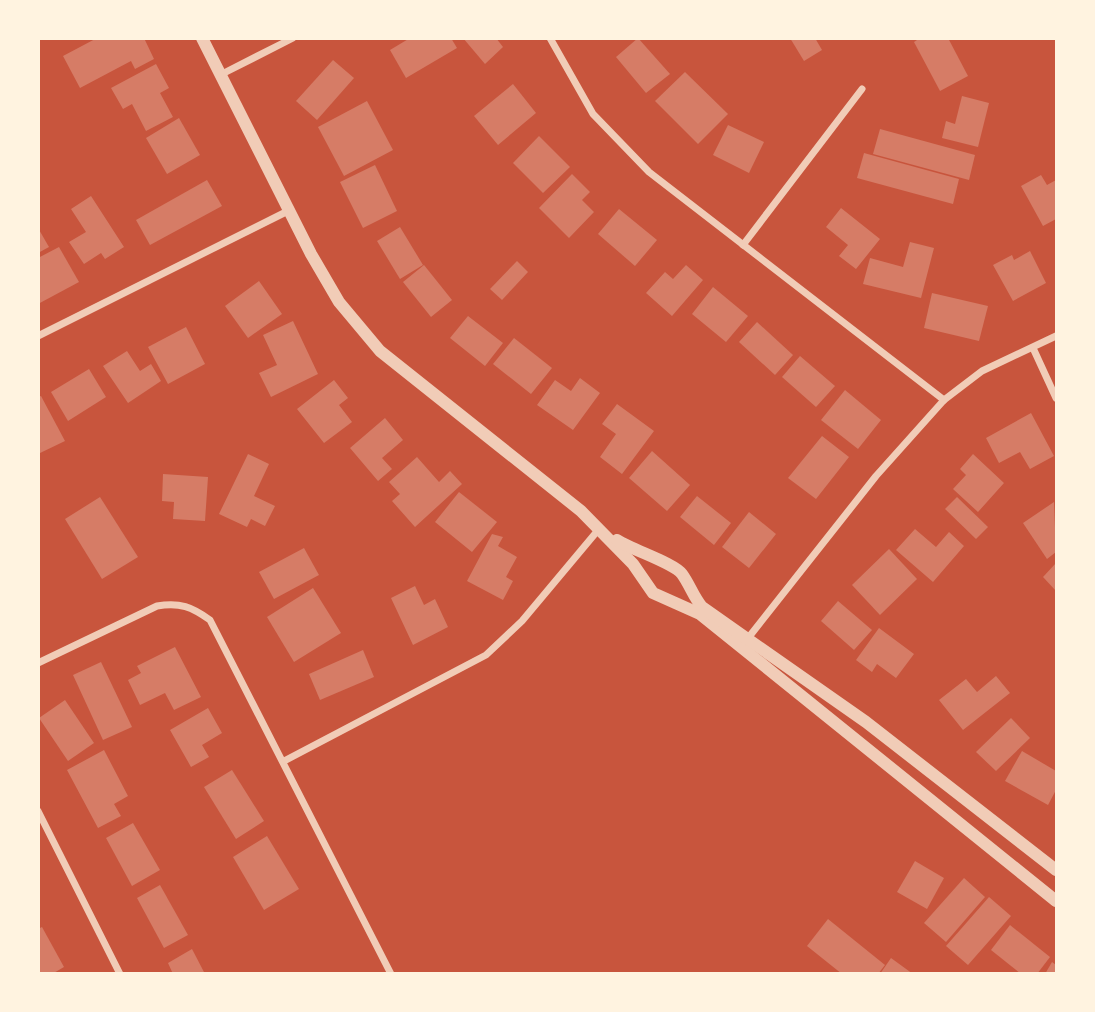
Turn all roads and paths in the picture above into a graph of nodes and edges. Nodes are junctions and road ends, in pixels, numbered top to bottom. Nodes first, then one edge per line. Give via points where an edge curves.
1 (202, 38) edge
2 (293, 38) edge
3 (550, 38) edge
4 (220, 75) junction
5 (862, 89) dead end
6 (288, 211) junction
7 (743, 245) junction
8 (1056, 336) edge
9 (38, 337) edge
10 (1032, 348) junction
11 (1056, 398) edge
12 (944, 401) junction
13 (599, 528) junction
14 (745, 643) junction
15 (38, 663) edge
16 (284, 761) junction
17 (38, 811) edge
18 (1056, 870) edge
19 (1056, 901) edge
20 (120, 974) edge
21 (391, 974) edge

1 - 4 street
2 - 4 street
3 - 7 street via 593,114 619,143
4 - 6 street
5 - 7 street
6 - 9 street
6 - 13 street via 339,302 380,351
7 - 12 street
8 - 10 street
10 - 11 street
10 - 12 street via 982,371
12 - 14 street via 876,477
13 - 14 street via 653,593 700,614
13 - 14 street via 681,573 702,607
13 - 16 street via 522,621 486,654
14 - 18 street via 866,722
14 - 19 street
15 - 16 street via 157,606 188,606 216,629
16 - 21 street
17 - 20 street

